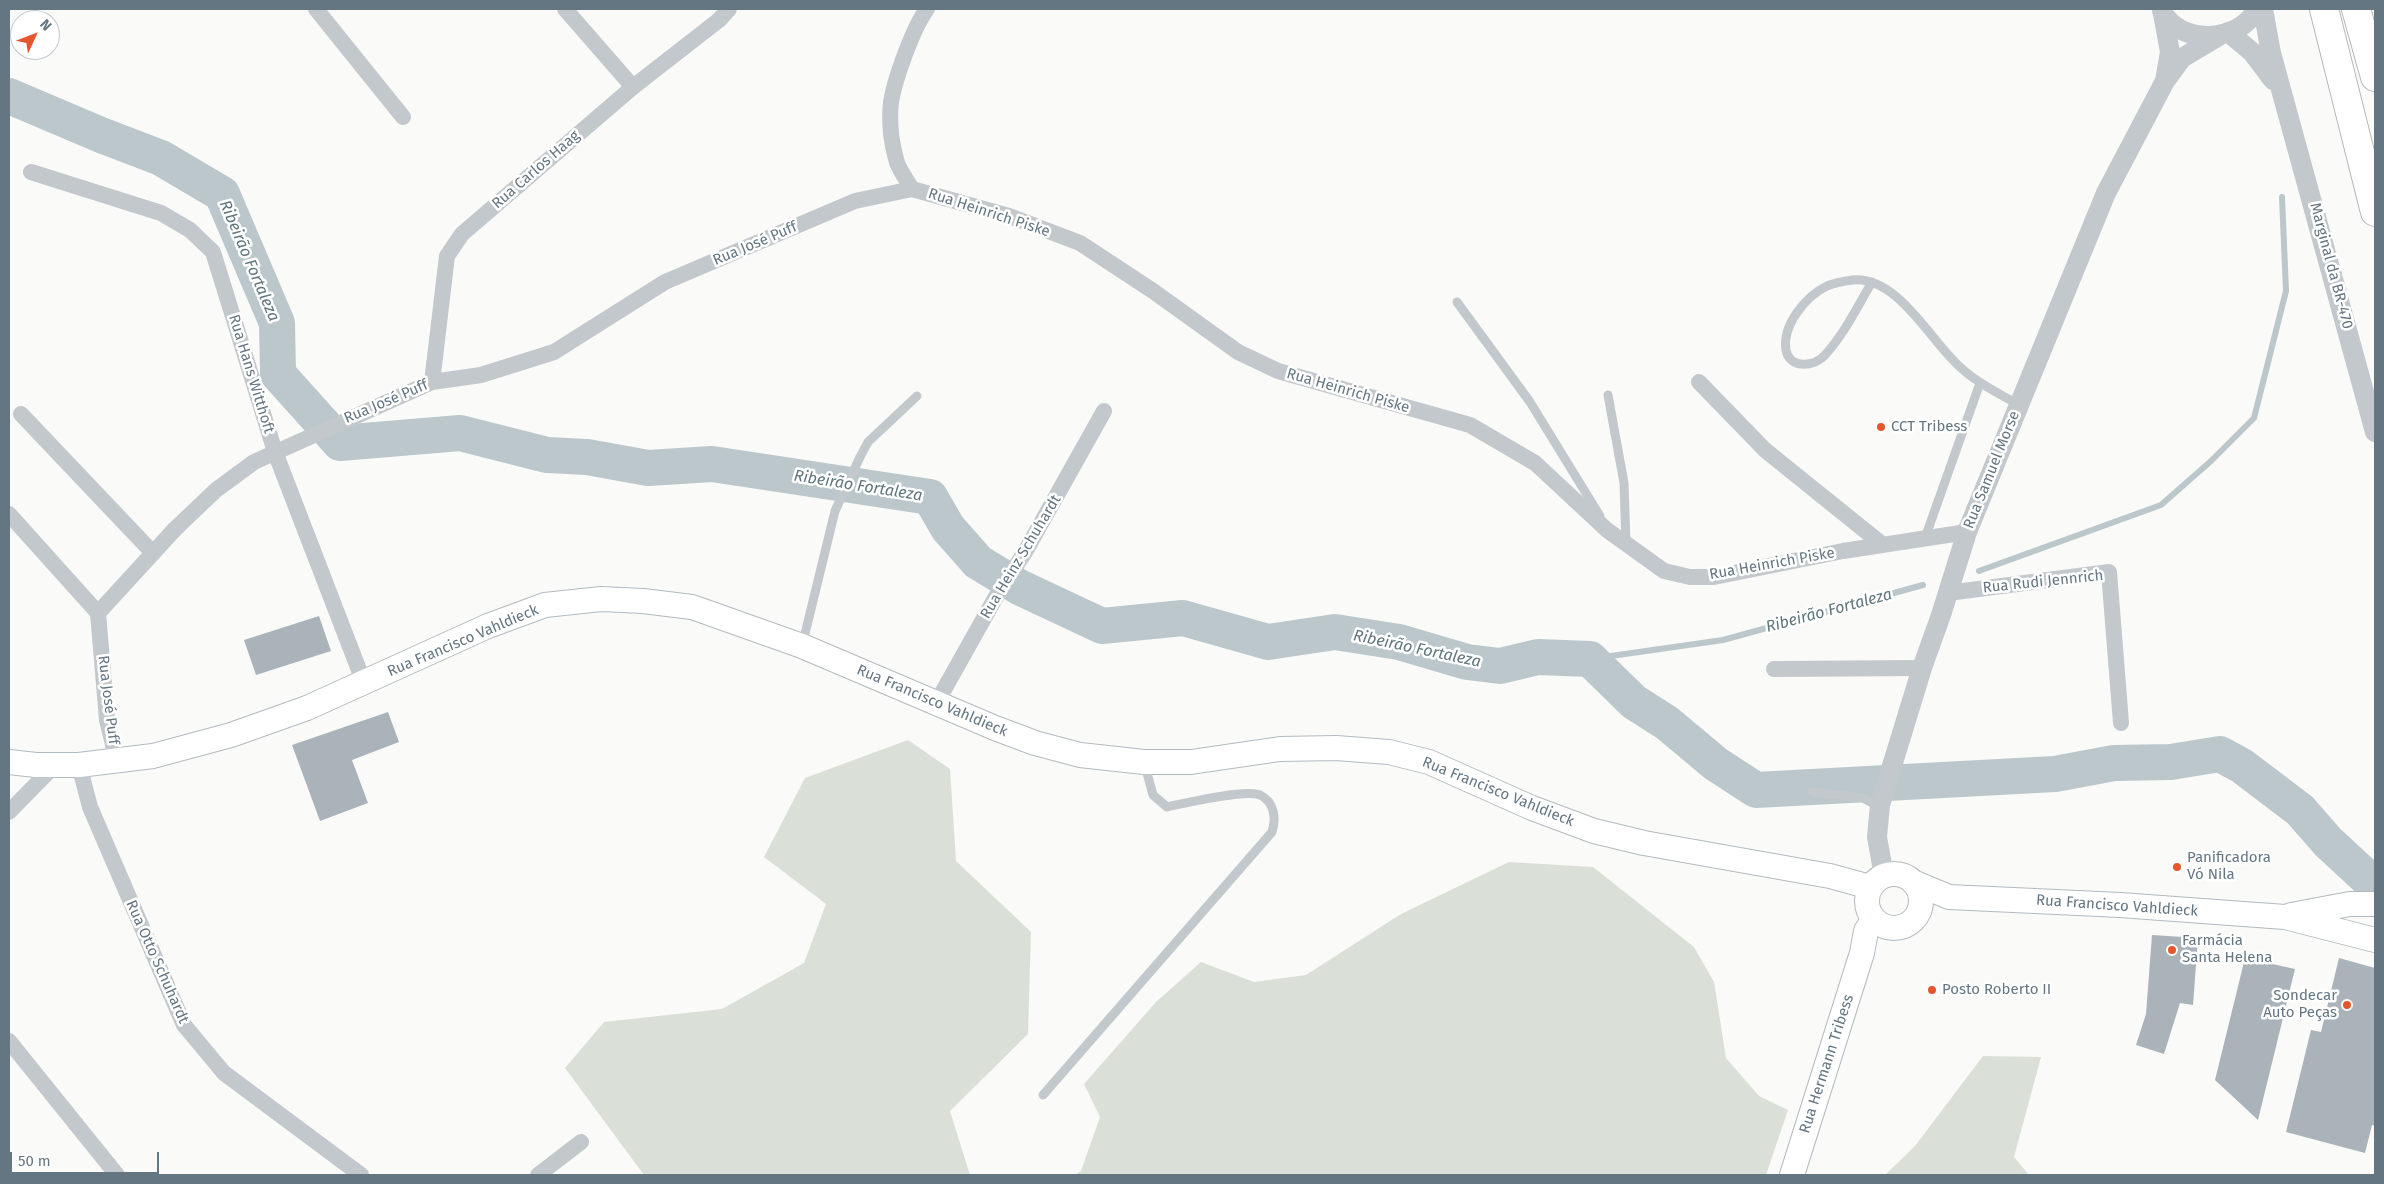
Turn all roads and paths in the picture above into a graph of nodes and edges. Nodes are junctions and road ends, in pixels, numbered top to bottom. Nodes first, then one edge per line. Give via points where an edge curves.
1 (566, 9) edge
2 (729, 9) edge
3 (927, 9) edge
4 (2257, 9) edge
5 (2263, 9) edge
6 (2324, 9) edge
7 (2356, 9) edge
8 (321, 11) edge
9 (2162, 11) edge
10 (2224, 34) junction
11 (2375, 77) edge
12 (2165, 81) junction
13 (633, 87) junction
14 (2284, 102) junction
15 (403, 117) dead end
16 (31, 172) dead end
17 (912, 189) junction
18 (2375, 212) edge
19 (1872, 282) junction
20 (1457, 302) dead end
21 (432, 382) junction
22 (1699, 382) dead end
23 (1980, 383) junction
24 (1608, 395) dead end
25 (917, 396) dead end
26 (2019, 406) junction
27 (1104, 410) dead end
28 (21, 414) dead end
29 (2375, 432) edge
30 (275, 452) junction
31 (9, 514) edge
32 (1607, 530) junction
33 (1967, 532) junction
34 (1925, 538) junction
35 (1626, 544) junction
36 (1883, 545) junction
37 (153, 553) junction
38 (1948, 593) junction
39 (98, 613) junction
40 (802, 646) junction
41 (1922, 668) junction
42 (1774, 669) dead end
43 (364, 683) junction
44 (937, 702) junction
45 (2120, 724) dead end
46 (9, 762) edge
47 (117, 762) junction
48 (1144, 762) junction
49 (55, 765) junction
50 (79, 765) junction
51 (1812, 792) dead end
52 (1880, 806) junction
53 (9, 812) edge
54 (1877, 882) junction
55 (1912, 882) junction
56 (2375, 888) edge
57 (1949, 897) junction
58 (2350, 904) junction
59 (2375, 904) edge
60 (1918, 914) junction
61 (2285, 917) junction
62 (1883, 924) junction
63 (2375, 940) edge
64 (9, 1041) edge
65 (1043, 1095) dead end
66 (581, 1142) dead end
67 (117, 1175) edge
68 (362, 1175) edge
69 (538, 1175) edge
70 (1792, 1175) edge

1 - 13 street
2 - 13 street, Rua Carlos Haag
3 - 17 street, Rua Heinrich Piske via 904,60 892,102 891,132 896,160
4 - 10 street, Rua Samuel Morse via 2238,29
5 - 14 street, Marginal da BR-470
6 - 18 highway
7 - 11 highway
8 - 15 street
9 - 10 street via 2178,28 2198,36
9 - 12 street, Rua Samuel Morse via 2170,52
10 - 12 street, Rua Samuel Morse via 2182,58
10 - 14 street, Marginal da BR-470 via 2252,52 2268,71
12 - 26 street, Rua Samuel Morse via 2106,193
13 - 21 street, Rua Carlos Haag via 462,234 447,256
14 - 29 street, Marginal da BR-470
16 - 30 street, Rua Hans Witthoft via 161,213 190,230 214,252
17 - 21 street, Rua José Puff via 854,201 665,282 554,352 481,375
17 - 32 street, Rua Heinrich Piske via 1008,216 1080,244 1238,352 1278,371 1470,425 1535,462
19 - 19 lane via 1849,323 1821,359 1801,365 1789,356 1785,340 1807,299 1828,285 1854,280
19 - 23 lane via 1888,290 1919,320 1953,361
20 - 32 lane via 1530,402
21 - 30 street, Rua José Puff
22 - 36 street via 1765,450
23 - 26 lane
23 - 34 lane
24 - 35 lane via 1624,483
25 - 40 lane via 868,442 835,511
26 - 33 street, Rua Samuel Morse
27 - 44 street, Rua Heinz Schuhardt
28 - 37 street
30 - 37 street, Rua José Puff via 254,462 216,490
30 - 43 street, Rua Hans Witthoft
31 - 39 street
32 - 35 street, Rua Heinrich Piske
33 - 34 street, Rua Heinrich Piske
33 - 38 street, Rua Samuel Morse
34 - 36 street, Rua Heinrich Piske
35 - 36 street, Rua Heinrich Piske via 1664,571 1690,577 1714,577
37 - 39 street, Rua José Puff
38 - 41 street, Rua Samuel Morse
38 - 45 street, Rua Rudi Jennrich via 2109,572
39 - 47 street, Rua José Puff via 107,720
40 - 43 main road, Rua Francisco Vahldieck via 692,607 601,599 545,606 488,626
40 - 44 main road, Rua Francisco Vahldieck
41 - 42 street
41 - 52 street, Rua Samuel Morse
43 - 47 main road, Rua Francisco Vahldieck via 307,708 231,735
44 - 48 main road, Rua Francisco Vahldieck via 1035,743 1080,755
46 - 49 main road, Rua Francisco Vahldieck
47 - 50 main road, Rua Francisco Vahldieck
48 - 54 main road, Rua Francisco Vahldieck via 1191,762 1280,749 1336,748 1389,752 1429,762 1532,808 1594,831 1644,843
48 - 65 lane via 1153,795 1167,807 1224,795 1260,795 1270,803 1276,819 1272,832
49 - 50 main road, Rua Francisco Vahldieck
49 - 53 street
50 - 68 street, Rua Otto Schuhardt via 90,807 184,1026 224,1073
51 - 52 lane via 1863,798
52 - 54 street, Rua Samuel Morse
54 - 55 main road, Rua Francisco Vahldieck via 1894,874
54 - 62 main road via 1867,904
55 - 57 main road, Rua Francisco Vahldieck
55 - 60 main road via 1919,890 1921,900
56 - 58 main road
57 - 60 main road
57 - 61 main road, Rua Francisco Vahldieck
58 - 59 main road, Rua Francisco Vahldieck
58 - 61 main road, Rua Francisco Vahldieck
60 - 62 main road via 1907,925
61 - 63 main road, Rua Francisco Vahldieck
62 - 70 main road, Rua Hermann Tribess via 1862,953
64 - 67 street
66 - 69 street

